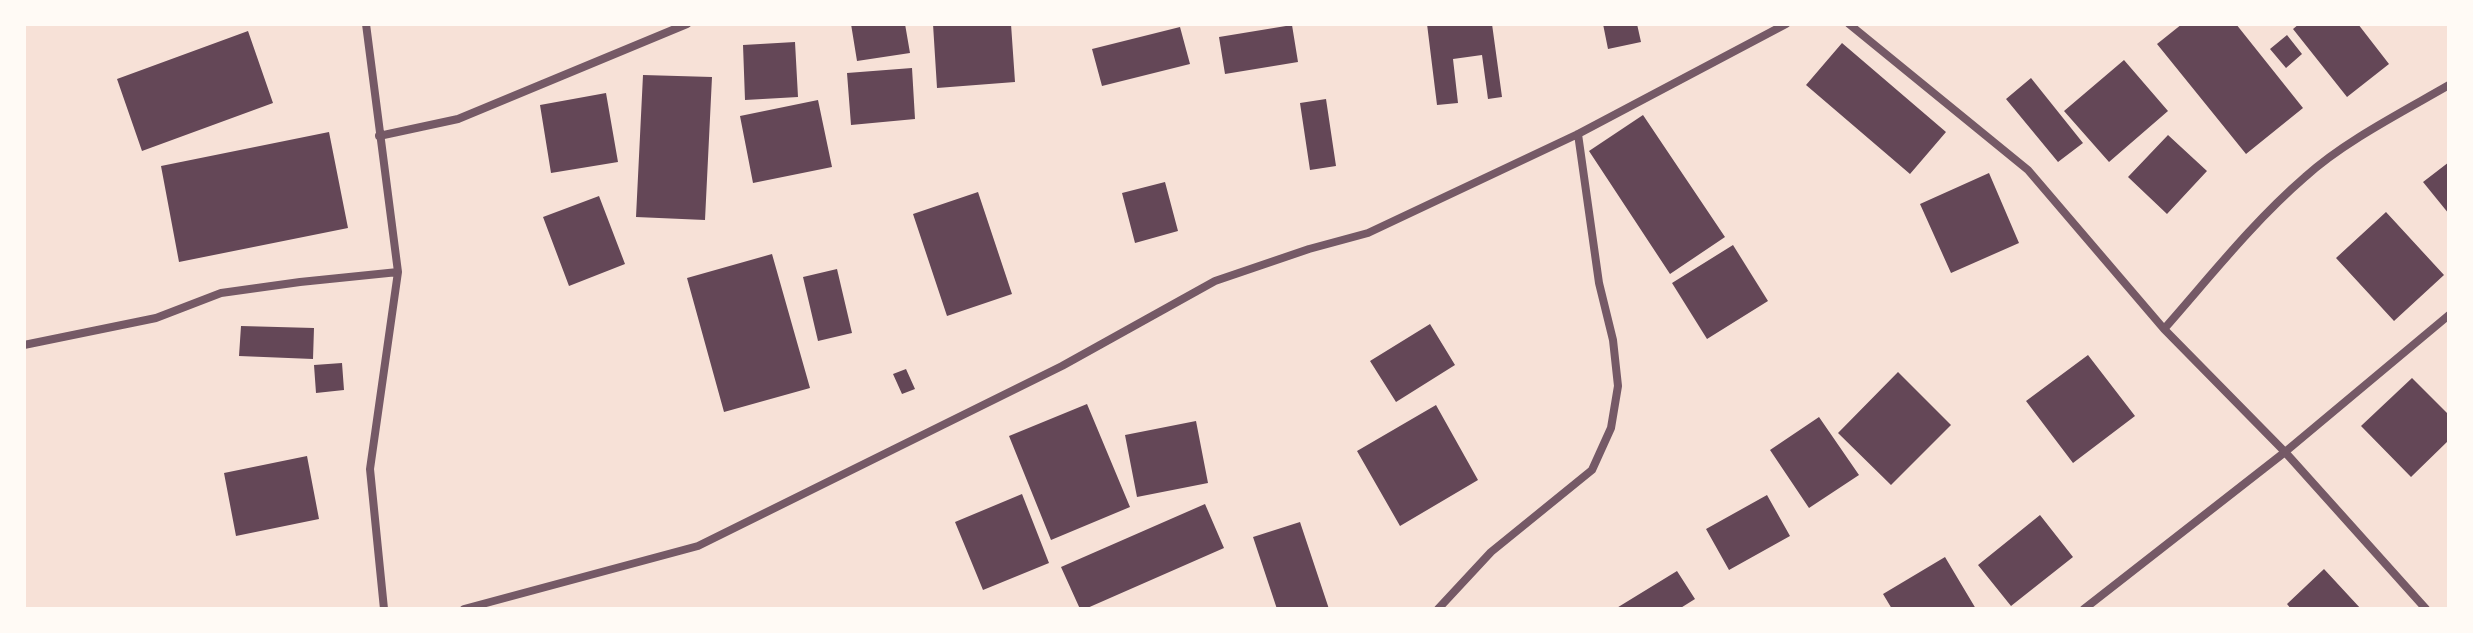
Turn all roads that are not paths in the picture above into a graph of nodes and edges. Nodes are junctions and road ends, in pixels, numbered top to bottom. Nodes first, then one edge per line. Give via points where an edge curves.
1 (366, 24) edge
2 (687, 24) edge
3 (1786, 24) edge
4 (1849, 24) edge
5 (2449, 85) edge
6 (1578, 134) junction
7 (379, 136) junction
8 (398, 272) junction
9 (2449, 315) edge
10 (2164, 329) junction
11 (24, 345) edge
12 (2285, 452) junction
13 (384, 609) edge
14 (464, 609) edge
15 (1438, 609) edge
16 (2084, 609) edge
17 (2426, 609) edge

1 - 7 street
2 - 7 street via 458,119
3 - 6 street
4 - 10 street via 2028,170
5 - 10 street via 2306,175
6 - 14 street via 1368,233 1215,281 1062,366 698,546
6 - 15 street via 1599,283 1613,340 1618,386 1611,428 1592,470 1491,552
7 - 8 street
8 - 11 street via 221,293 156,318
8 - 13 street via 370,469
9 - 12 street
10 - 12 street
12 - 16 street
12 - 17 street

